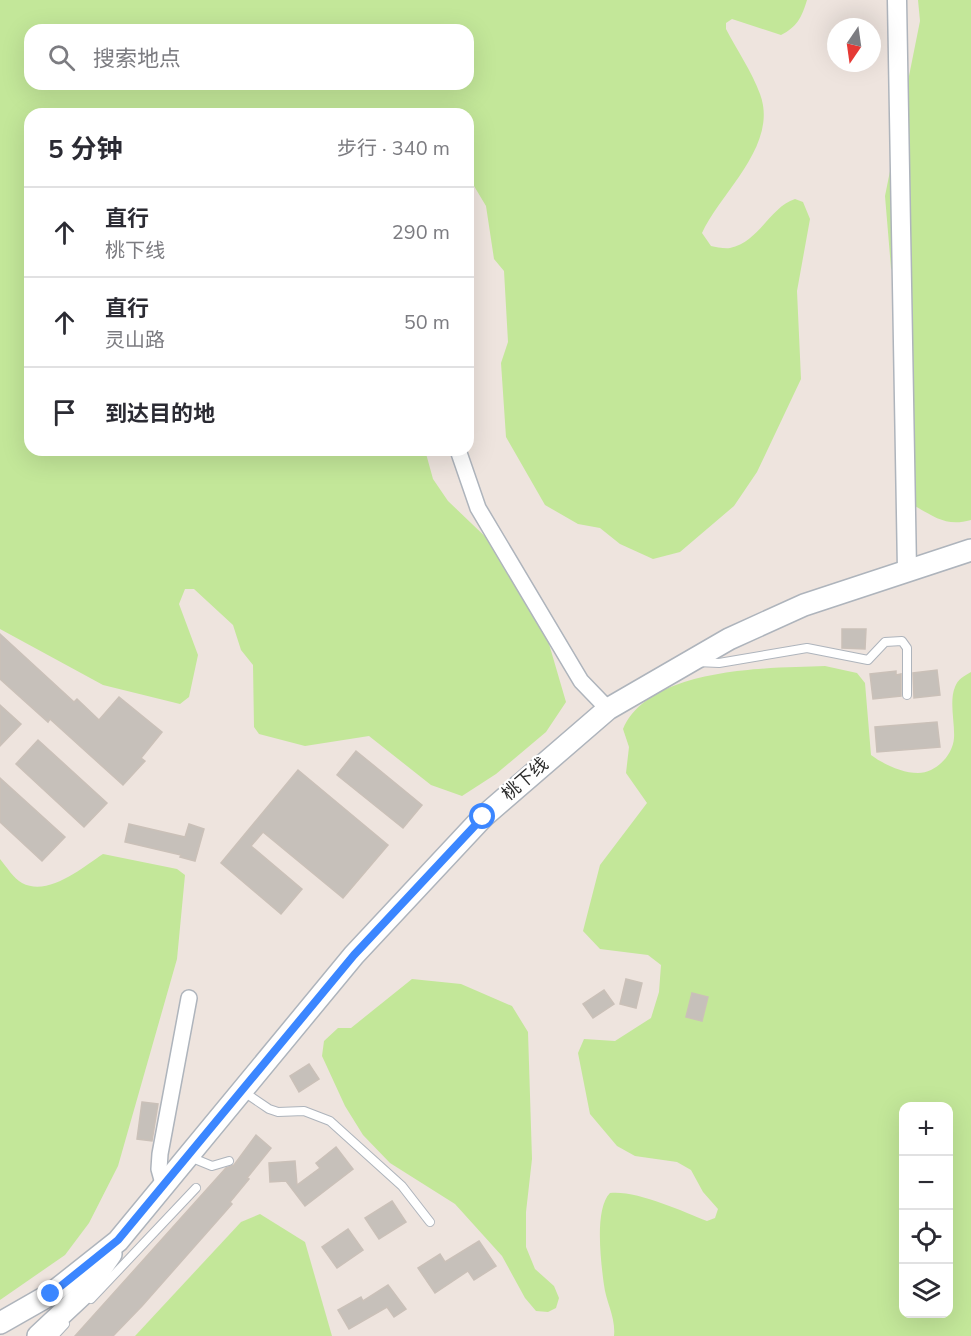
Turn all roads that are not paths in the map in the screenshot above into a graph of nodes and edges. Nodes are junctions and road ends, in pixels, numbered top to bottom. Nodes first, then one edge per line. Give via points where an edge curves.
1 (897, 0) edge
2 (460, 456) edge
3 (971, 550) edge
4 (907, 570) junction
5 (690, 660) junction
6 (907, 695) dead end
7 (608, 708) junction
8 (189, 998) dead end
9 (243, 1091) junction
10 (189, 1157) junction
11 (229, 1161) dead end
12 (164, 1187) junction
13 (196, 1188) dead end
14 (430, 1222) dead end
15 (118, 1240) junction
16 (80, 1310) dead end
17 (73, 1317) dead end
18 (0, 1323) edge
19 (38, 1336) edge
20 (54, 1336) edge

1 - 4 street
2 - 7 street via 478,508 581,681
3 - 4 main road, 桃下线
4 - 5 main road, 桃下线 via 804,605
5 - 6 lane via 710,664 807,648 868,660 885,642 902,641 908,648
5 - 7 main road, 桃下线
7 - 9 main road, 桃下线 via 483,817 354,955
8 - 12 street via 160,1154
9 - 10 main road, 桃下线
9 - 14 lane via 269,1110 304,1111 330,1121 402,1186
10 - 11 lane via 212,1166
10 - 12 main road, 桃下线
12 - 15 main road, 桃下线
13 - 16 lane
15 - 18 main road via 51,1294
15 - 19 main road via 85,1292
17 - 20 lane

